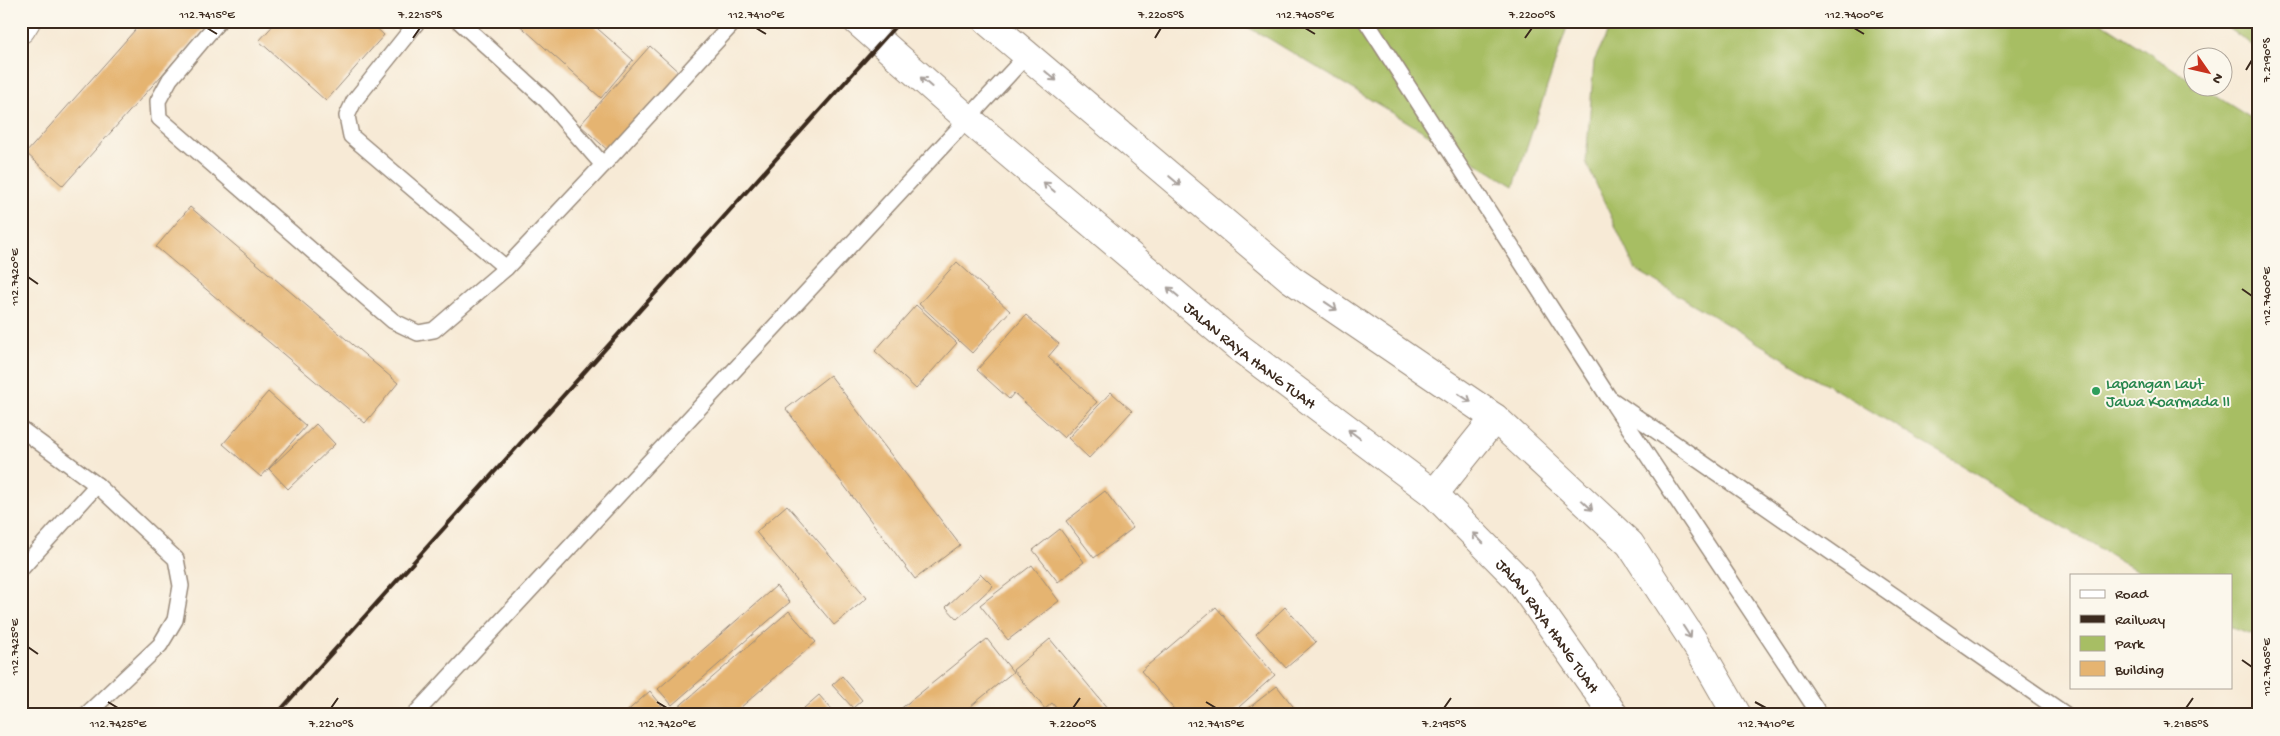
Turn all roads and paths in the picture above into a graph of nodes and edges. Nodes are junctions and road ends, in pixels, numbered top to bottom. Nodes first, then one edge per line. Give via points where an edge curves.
1 (26, 21) edge
2 (219, 21) edge
3 (418, 21) edge
4 (459, 21) edge
5 (857, 21) edge
6 (987, 21) edge
7 (1366, 21) edge
8 (725, 24) edge
9 (21, 29) edge
10 (1027, 56) junction
11 (968, 118) junction
12 (603, 165) junction
13 (506, 268) junction
14 (1609, 398) junction
15 (1495, 418) junction
16 (21, 429) edge
17 (97, 485) junction
18 (1434, 494) junction
19 (21, 569) edge
20 (86, 715) edge
21 (414, 715) edge
22 (1614, 715) edge
23 (1737, 715) edge
24 (1820, 715) edge
25 (2066, 715) edge

1 - 9 street
2 - 13 lane via 170,80 158,101 158,118 393,321 418,333 434,330
3 - 13 lane via 354,101 347,116 351,136
4 - 12 lane via 547,102
11 -> 5 street, JALAN RAYA HANG TUAH
6 - 10 street
7 - 14 lane
8 - 12 lane
10 - 11 lane
10 -> 15 street via 1291,279
18 -> 11 street, JALAN RAYA HANG TUAH via 1237,346
11 - 21 lane
12 - 13 lane
14 - 24 lane
14 - 25 lane
15 - 18 street
15 -> 23 street via 1630,544 1702,654
16 - 17 lane
17 - 19 lane
17 - 20 lane via 176,559 181,586 175,620 160,645
22 -> 18 street, JALAN RAYA HANG TUAH via 1518,579

